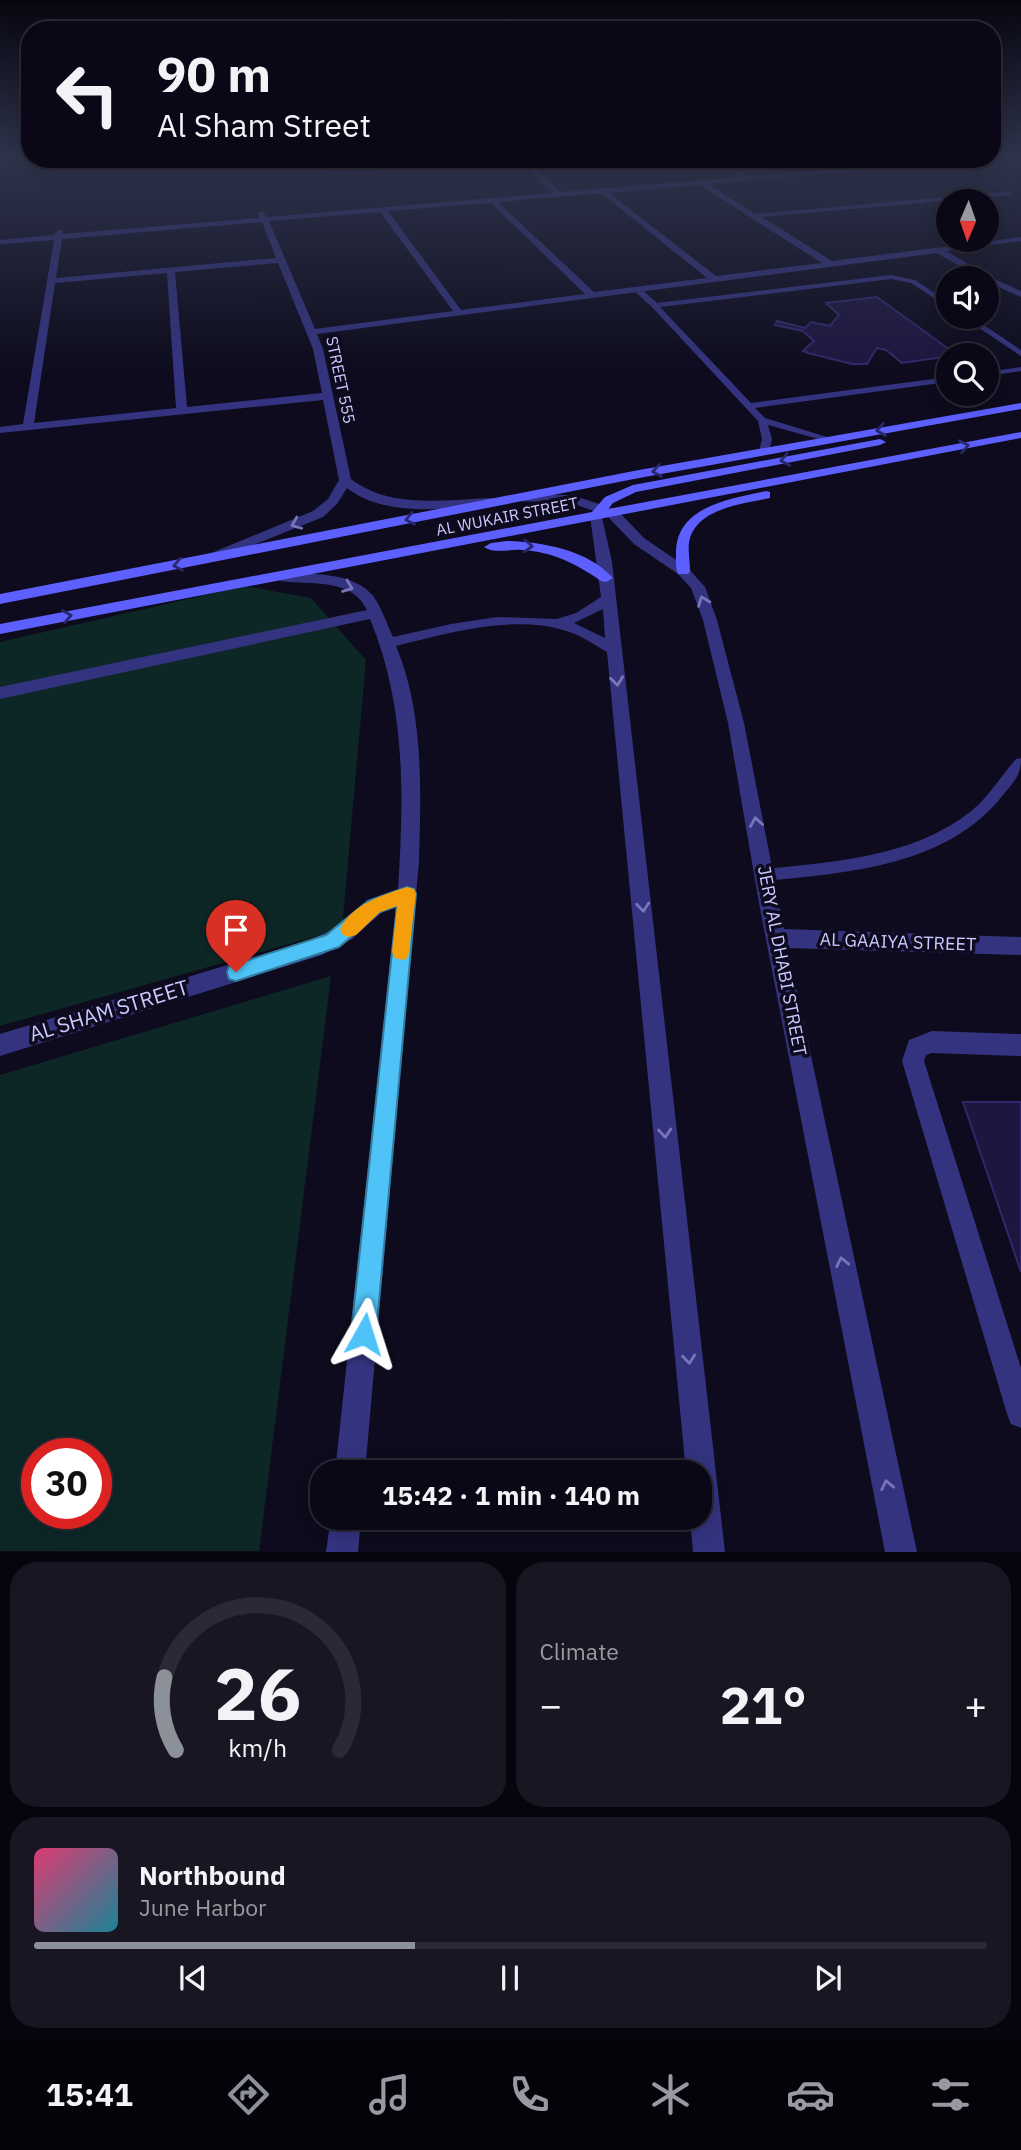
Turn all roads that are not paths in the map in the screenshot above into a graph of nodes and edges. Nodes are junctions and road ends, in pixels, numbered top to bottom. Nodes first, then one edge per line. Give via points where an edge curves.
1 (110, 229) edge
2 (268, 229) edge
3 (397, 229) edge
4 (523, 229) edge
5 (651, 229) edge
6 (775, 229) edge
7 (58, 234) junction
8 (1021, 239) edge
9 (0, 242) edge
10 (999, 242) edge
11 (936, 250) edge
12 (942, 252) edge
13 (281, 260) junction
14 (830, 264) junction
15 (966, 266) edge
16 (171, 270) junction
17 (714, 279) junction
18 (51, 281) junction
19 (999, 284) edge
20 (637, 290) junction
21 (1021, 295) edge
22 (593, 296) junction
23 (936, 296) edge
24 (655, 305) junction
25 (459, 313) junction
26 (985, 329) edge
27 (313, 332) junction
28 (1021, 354) edge
29 (1021, 369) edge
30 (999, 372) edge
31 (936, 381) edge
32 (327, 396) junction
33 (1021, 406) edge
34 (749, 407) junction
35 (182, 411) junction
36 (1021, 415) edge
37 (762, 420) junction
38 (28, 427) junction
39 (0, 430) edge
40 (1021, 435) edge
41 (829, 439) junction
42 (764, 451) junction
43 (819, 474) junction
44 (345, 480) junction
45 (511, 498) junction
46 (491, 502) junction
47 (603, 512) junction
48 (412, 553) junction
49 (206, 560) junction
50 (683, 571) junction
51 (281, 577) junction
52 (607, 589) junction
53 (0, 599) edge
54 (375, 613) junction
55 (558, 624) junction
56 (0, 629) edge
57 (390, 643) junction
58 (613, 649) junction
59 (0, 693) edge
60 (1021, 763) edge
61 (764, 875) junction
62 (407, 894) junction
63 (776, 938) junction
64 (1021, 946) edge
65 (0, 1045) edge
66 (1021, 1045) edge
67 (1021, 1414) edge
68 (351, 1460) edge
69 (344, 1530) edge
70 (342, 1552) edge
71 (709, 1552) edge
72 (901, 1552) edge

1 - 7 street
2 - 13 street, STREET 555
3 - 25 street
4 - 22 street
5 - 17 street
6 - 14 street
7 - 9 street
7 - 18 street
8 - 10 street
11 - 14 street
12 - 15 street
13 - 16 street
13 - 27 street, STREET 555
14 - 17 street
16 - 18 street
16 - 35 street
17 - 20 street
18 - 38 street
19 - 21 street
20 - 22 street
20 - 24 lane
22 - 25 street
23 - 24 lane via 914,281 891,276
24 - 34 lane
25 - 27 street
26 - 28 lane
27 - 32 street, STREET 555
29 - 30 lane
31 - 34 lane
32 - 35 street
32 - 44 street, STREET 555
33 -> 41 main road, AL WUKAIR STREET
34 - 37 lane
35 - 38 street
36 -> 47 main road via 633,489 620,494
37 - 41 lane
37 - 42 lane via 767,439
38 - 39 street
43 -> 40 main road, AL WUKAIR STREET
41 - 42 main road, AL WUKAIR STREET
42 -> 45 main road, AL WUKAIR STREET
43 - 47 main road, AL WUKAIR STREET
43 - 50 main road via 810,483 704,515 685,534
44 - 46 street via 369,497 391,502
44 -> 49 street via 334,502 318,514
45 - 46 main road, AL WUKAIR STREET
45 - 47 street, JERY AL DHABI STREET via 572,499
46 -> 49 main road, AL WUKAIR STREET
47 - 48 main road, AL WUKAIR STREET
47 - 50 street, JERY AL DHABI STREET
47 - 52 street
48 - 51 main road, AL WUKAIR STREET
48 -> 52 main road via 441,556 534,545 572,555
49 -> 53 main road, AL WUKAIR STREET
61 -> 50 street, JERY AL DHABI STREET via 738,735 710,620 698,586
51 -> 54 street via 351,586 363,593
56 -> 51 main road, AL WUKAIR STREET
52 - 55 street via 581,616
52 - 58 street
54 - 57 street
54 - 59 street
55 - 57 street via 490,624
55 - 58 street
57 - 62 street via 404,708 410,776
58 -> 71 street
60 - 61 lane via 975,816 940,838 853,863
61 - 63 street, JERY AL DHABI STREET
62 - 65 street, AL SHAM STREET via 374,906 345,933 315,948
62 - 68 street
63 - 64 street, AL GAAIYA STREET
72 -> 63 street, JERY AL DHABI STREET
66 - 67 street via 932,1042 917,1048 913,1061
69 - 70 street

